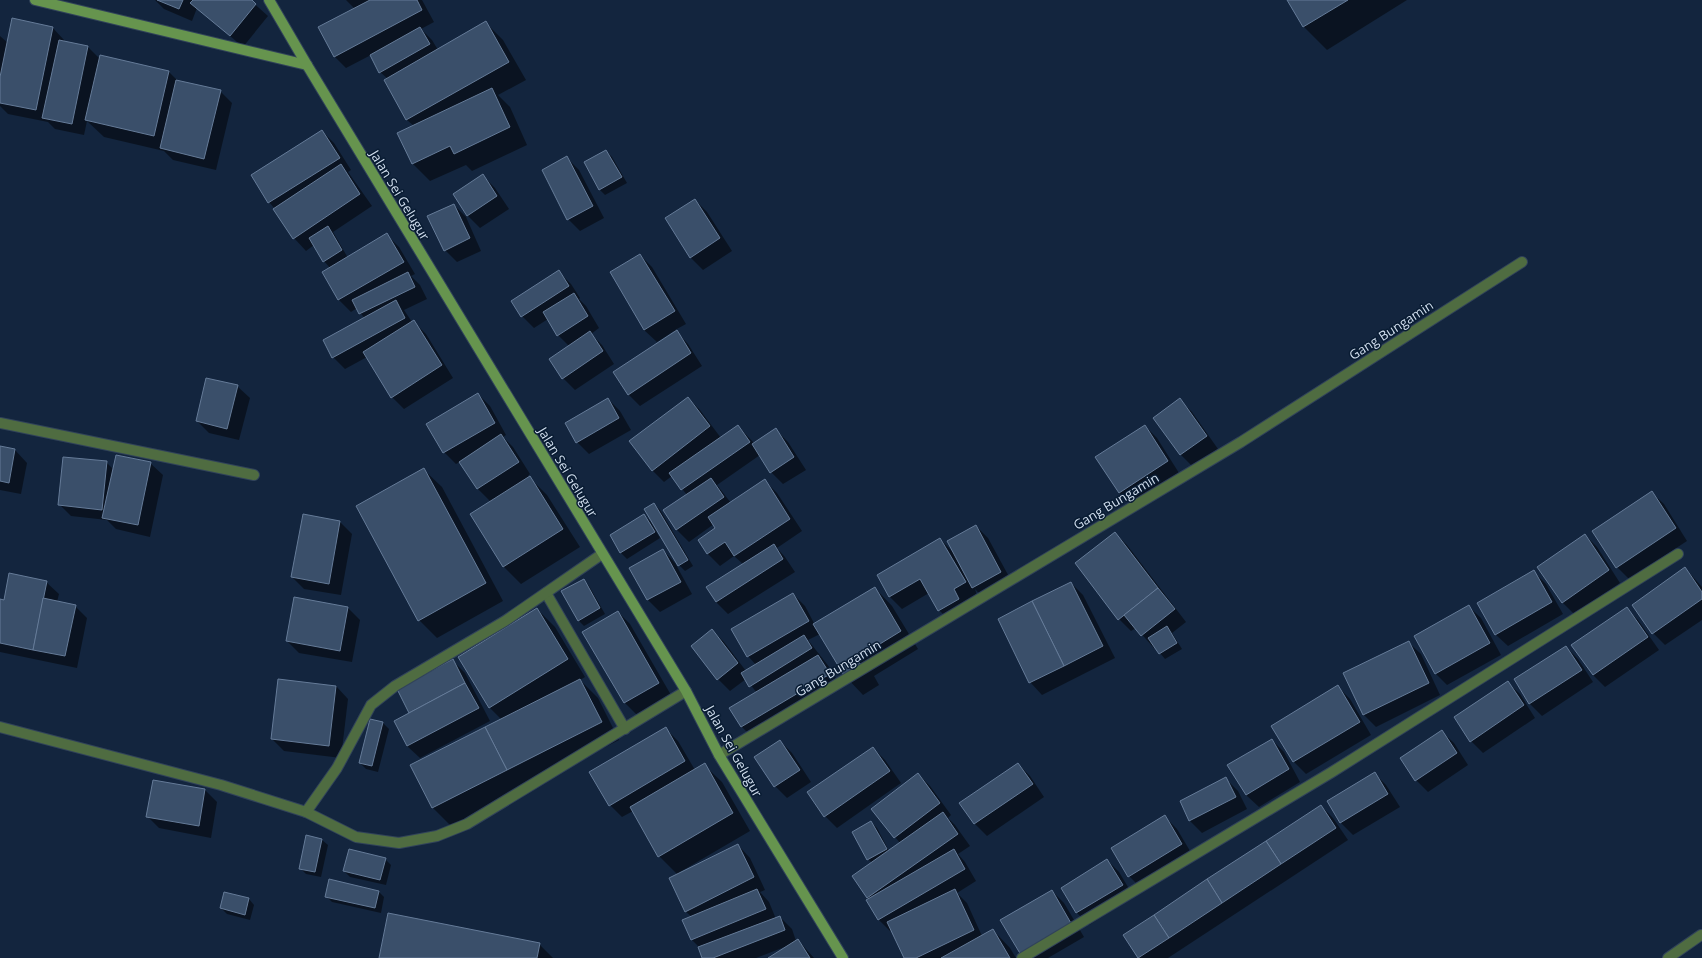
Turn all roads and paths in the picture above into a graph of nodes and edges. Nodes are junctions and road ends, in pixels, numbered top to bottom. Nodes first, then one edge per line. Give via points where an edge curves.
1 (35, 0) edge
2 (269, 0) edge
3 (307, 65) junction
4 (1522, 262) dead end
5 (0, 423) edge
6 (254, 475) dead end
7 (602, 554) junction
8 (1678, 554) dead end
9 (546, 593) junction
10 (686, 691) junction
11 (0, 727) edge
12 (625, 729) junction
13 (719, 755) junction
14 (306, 812) junction
15 (1701, 935) dead end
16 (843, 958) edge
17 (1022, 958) edge
18 (1668, 958) edge

1 - 3 main road
2 - 3 main road, Jalan Sei Gelugur
3 - 7 main road, Jalan Sei Gelugur
4 - 13 street, Gang Bungamin via 1242,442
5 - 6 street
7 - 9 street
7 - 10 main road, Jalan Sei Gelugur
8 - 17 street via 1332,772
9 - 12 street
9 - 14 street via 505,621 395,686 371,705 337,768
10 - 12 street
10 - 13 main road, Jalan Sei Gelugur
11 - 14 street via 221,785
12 - 14 street via 467,824 437,836 399,843 356,837
13 - 16 main road, Jalan Sei Gelugur
15 - 18 street

